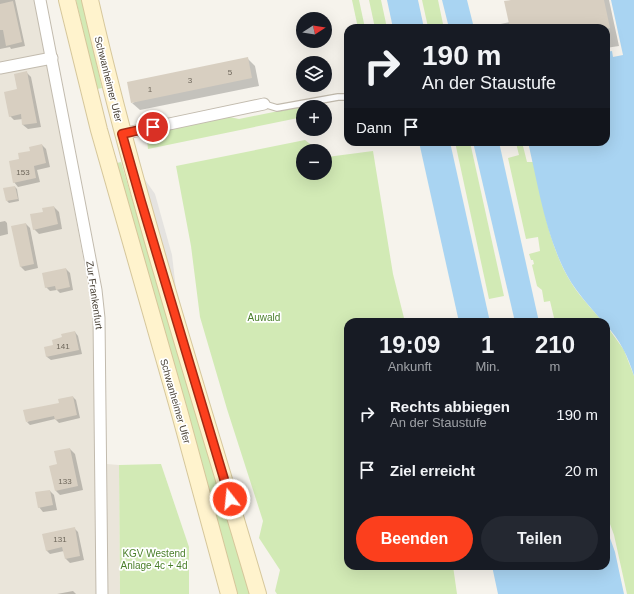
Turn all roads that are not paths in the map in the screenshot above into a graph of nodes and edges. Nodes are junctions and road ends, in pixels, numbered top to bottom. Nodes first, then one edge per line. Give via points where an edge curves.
1 (40, 0) edge
2 (67, 0) edge
3 (90, 0) edge
4 (52, 58) junction
5 (0, 68) edge
6 (344, 97) edge
7 (264, 104) joint
8 (122, 134) junction
9 (102, 594) edge
10 (229, 594) edge
11 (258, 594) edge

1 - 4 street, Zur Frankenfurt
2 - 10 main road, Schwanheimer Ufer via 99,130
3 - 8 main road, Schwanheimer Ufer
4 - 5 street
4 - 9 street, Zur Frankenfurt via 96,290 99,318
6 - 7 lane via 277,108
7 - 8 street
8 - 11 main road, Schwanheimer Ufer

